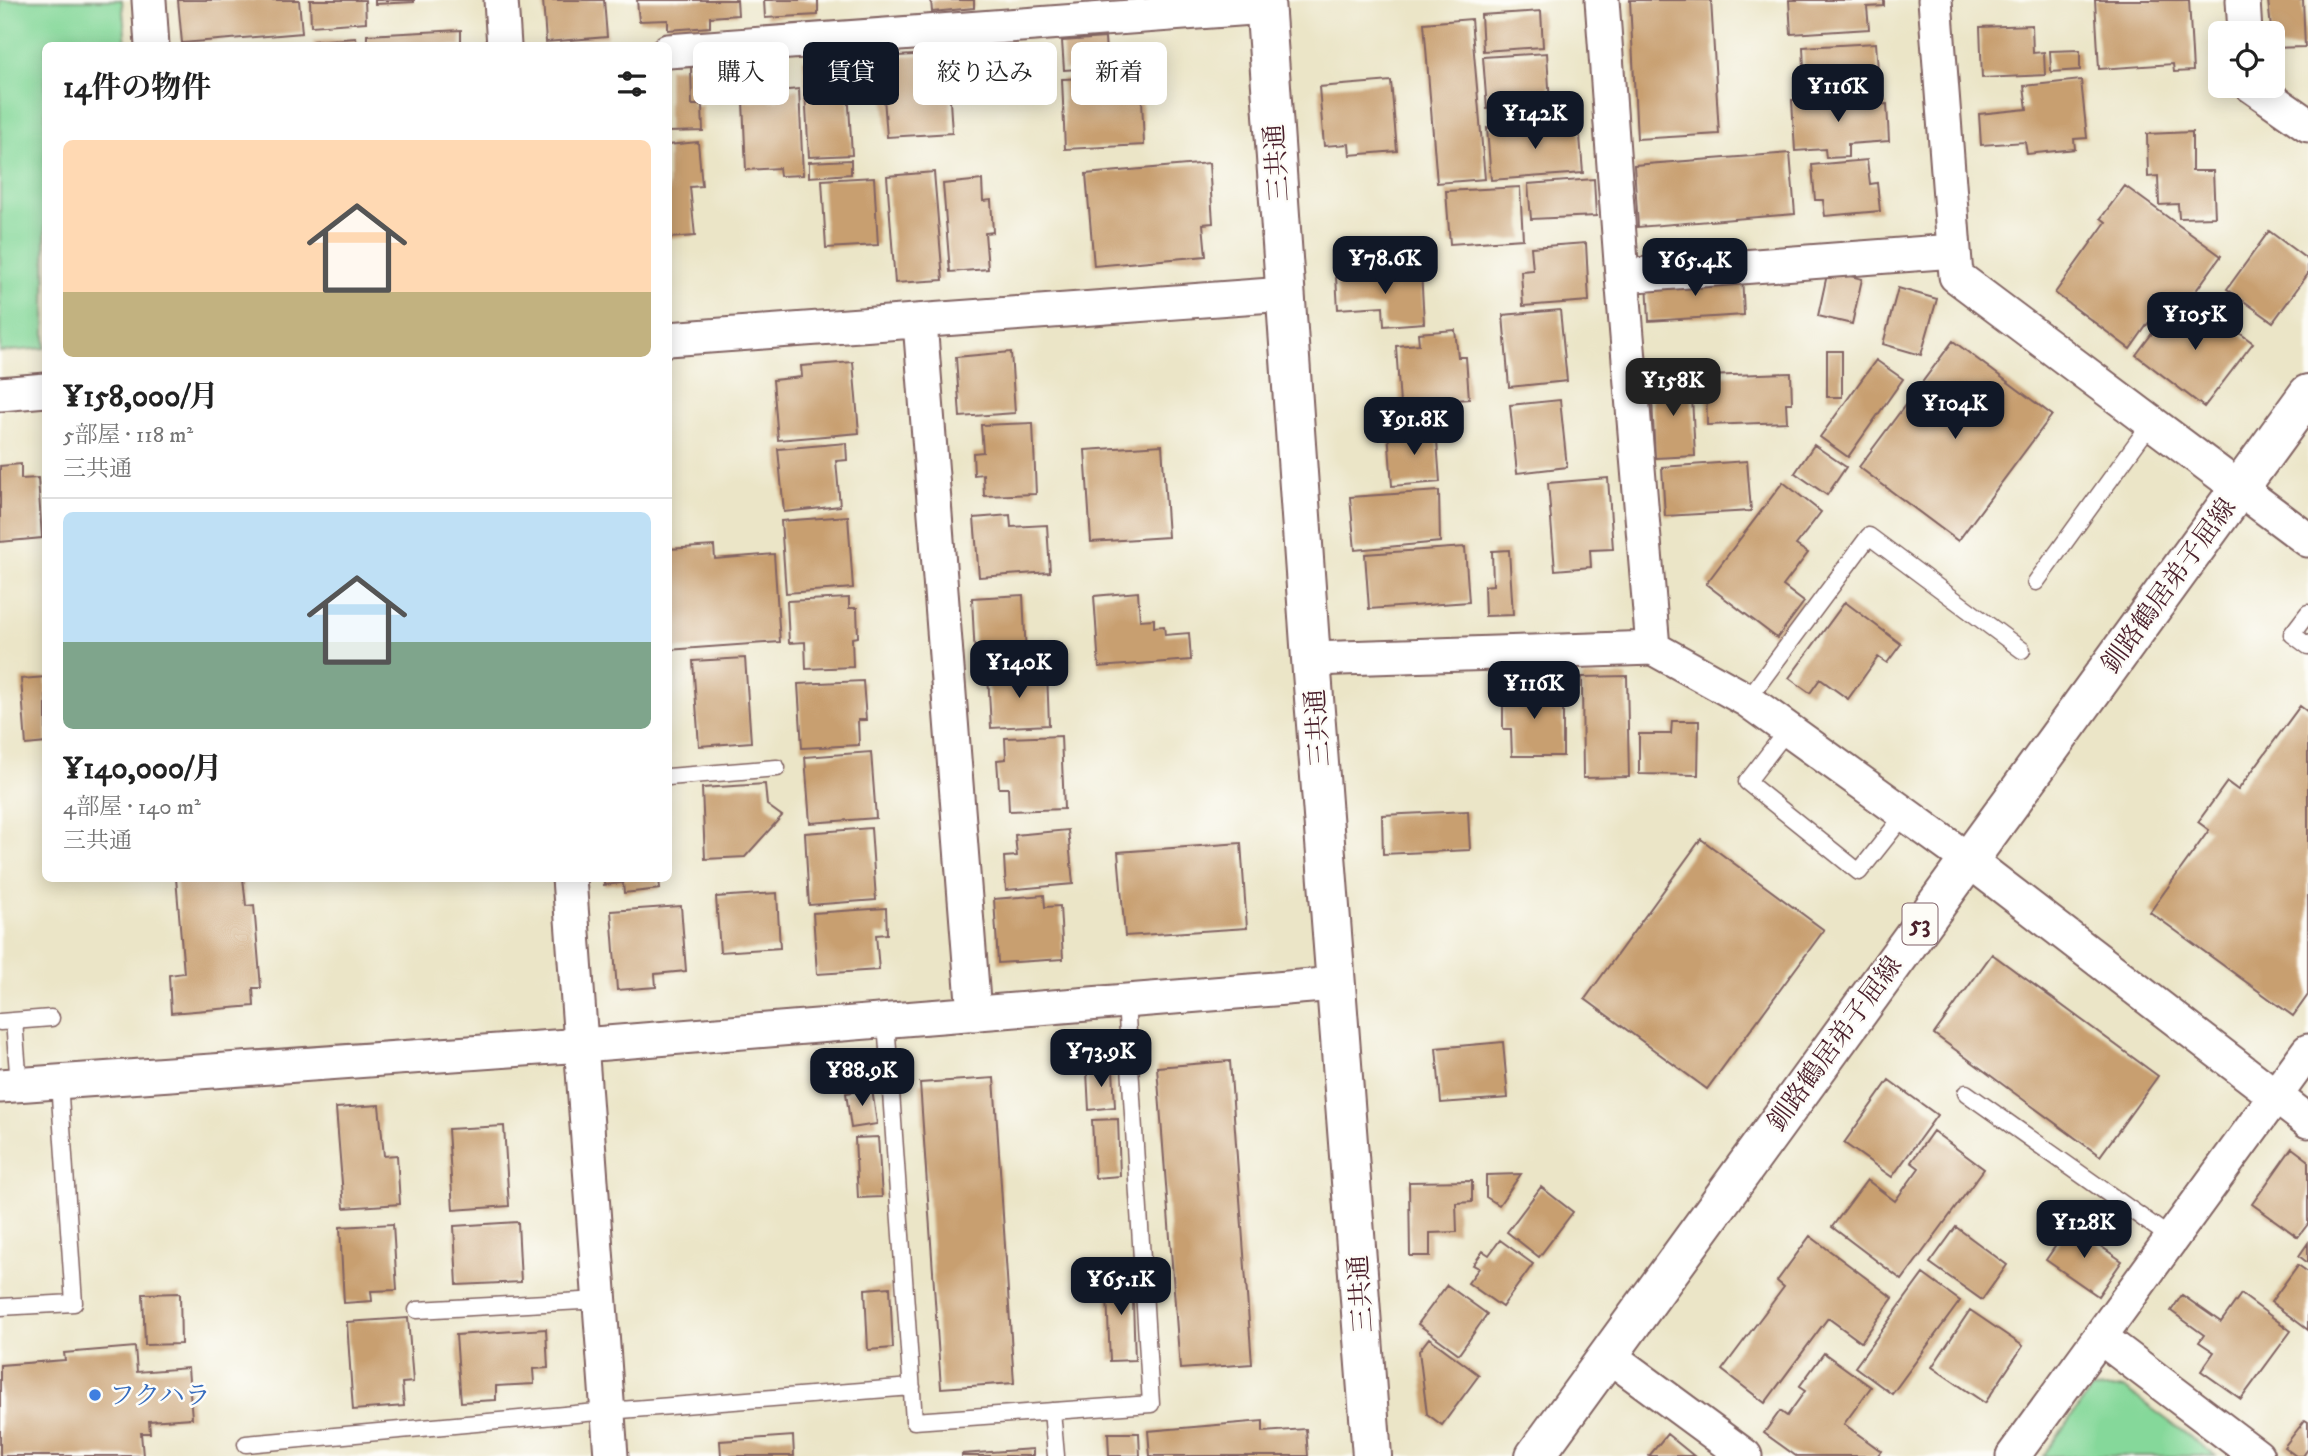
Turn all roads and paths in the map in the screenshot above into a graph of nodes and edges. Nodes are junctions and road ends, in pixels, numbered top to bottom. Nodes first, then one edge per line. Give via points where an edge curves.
1 (149, 0) edge
2 (501, 0) edge
3 (1602, 0) edge
4 (1936, 0) edge
5 (2243, 0) edge
6 (1266, 4) edge
7 (2244, 21) edge
8 (152, 42) edge
9 (504, 42) edge
10 (672, 51) edge
11 (2269, 98) edge
12 (2308, 125) edge
13 (1954, 251) junction
14 (1622, 275) junction
15 (1285, 294) junction
16 (920, 322) junction
17 (672, 340) edge
18 (42, 390) edge
19 (0, 394) edge
20 (2308, 394) edge
21 (2151, 423) junction
22 (2239, 488) junction
23 (2308, 540) edge
24 (2036, 582) dead end
25 (2308, 613) edge
26 (2308, 646) edge
27 (1653, 648) junction
28 (2022, 650) dead end
29 (1311, 659) junction
30 (1747, 700) junction
31 (1787, 729) junction
32 (777, 768) dead end
33 (672, 778) edge
34 (1905, 814) junction
35 (1967, 859) junction
36 (569, 882) edge
37 (1336, 984) junction
38 (1126, 1001) junction
39 (974, 1014) junction
40 (51, 1018) dead end
41 (7, 1021) edge
42 (886, 1021) junction
43 (582, 1045) junction
44 (2308, 1051) edge
45 (59, 1082) junction
46 (9, 1086) edge
47 (1966, 1093) dead end
48 (2274, 1097) junction
49 (2308, 1121) edge
50 (2171, 1238) junction
51 (600, 1300) junction
52 (0, 1307) edge
53 (417, 1310) dead end
54 (2100, 1337) junction
55 (1608, 1355) junction
56 (912, 1387) junction
57 (1052, 1410) junction
58 (608, 1411) junction
59 (246, 1444) dead end
60 (611, 1456) edge
61 (1056, 1456) edge
62 (1372, 1456) edge
63 (1535, 1456) edge
64 (1745, 1456) edge
65 (2013, 1456) edge
66 (2257, 1456) edge

1 - 8 street
2 - 9 street
3 - 14 street
4 - 13 street
5 - 7 street
6 - 10 street
6 - 15 street, 三共通
11 - 12 street
13 - 14 street
13 - 21 street via 1956,276
14 - 27 street
15 - 16 street
15 - 29 street, 三共通
16 - 17 street
16 - 39 street
18 - 19 street
20 - 22 street, 釧路鶴居弟子屈線 / 53
21 - 22 street
21 - 24 lane
22 - 23 street
22 - 35 street, 釧路鶴居弟子屈線 / 53
25 - 26 lane via 2292,634
27 - 29 street
27 - 30 street
28 - 30 lane via 1868,536
29 - 37 street, 三共通
30 - 31 street
31 - 34 street
31 - 34 lane via 1746,782 1859,872
32 - 33 lane
34 - 35 street
35 - 48 street
35 - 55 street, 釧路鶴居弟子屈線 / 53
36 - 43 street
37 - 38 street
37 - 62 street, 三共通
38 - 39 street
38 - 57 lane via 1151,1404
39 - 42 street
40 - 41 lane
41 - 46 lane
42 - 43 street
42 - 56 lane
43 - 45 street
43 - 51 street
44 - 48 street
45 - 46 street
45 - 52 lane via 74,1303
47 - 50 lane
48 - 49 street
48 - 50 street
50 - 54 street
51 - 53 lane
51 - 58 street
54 - 65 street
54 - 66 street
55 - 63 street, 釧路鶴居弟子屈線 / 53
55 - 64 street
56 - 57 lane via 914,1421
56 - 58 lane
57 - 61 lane
58 - 59 lane
58 - 60 street

